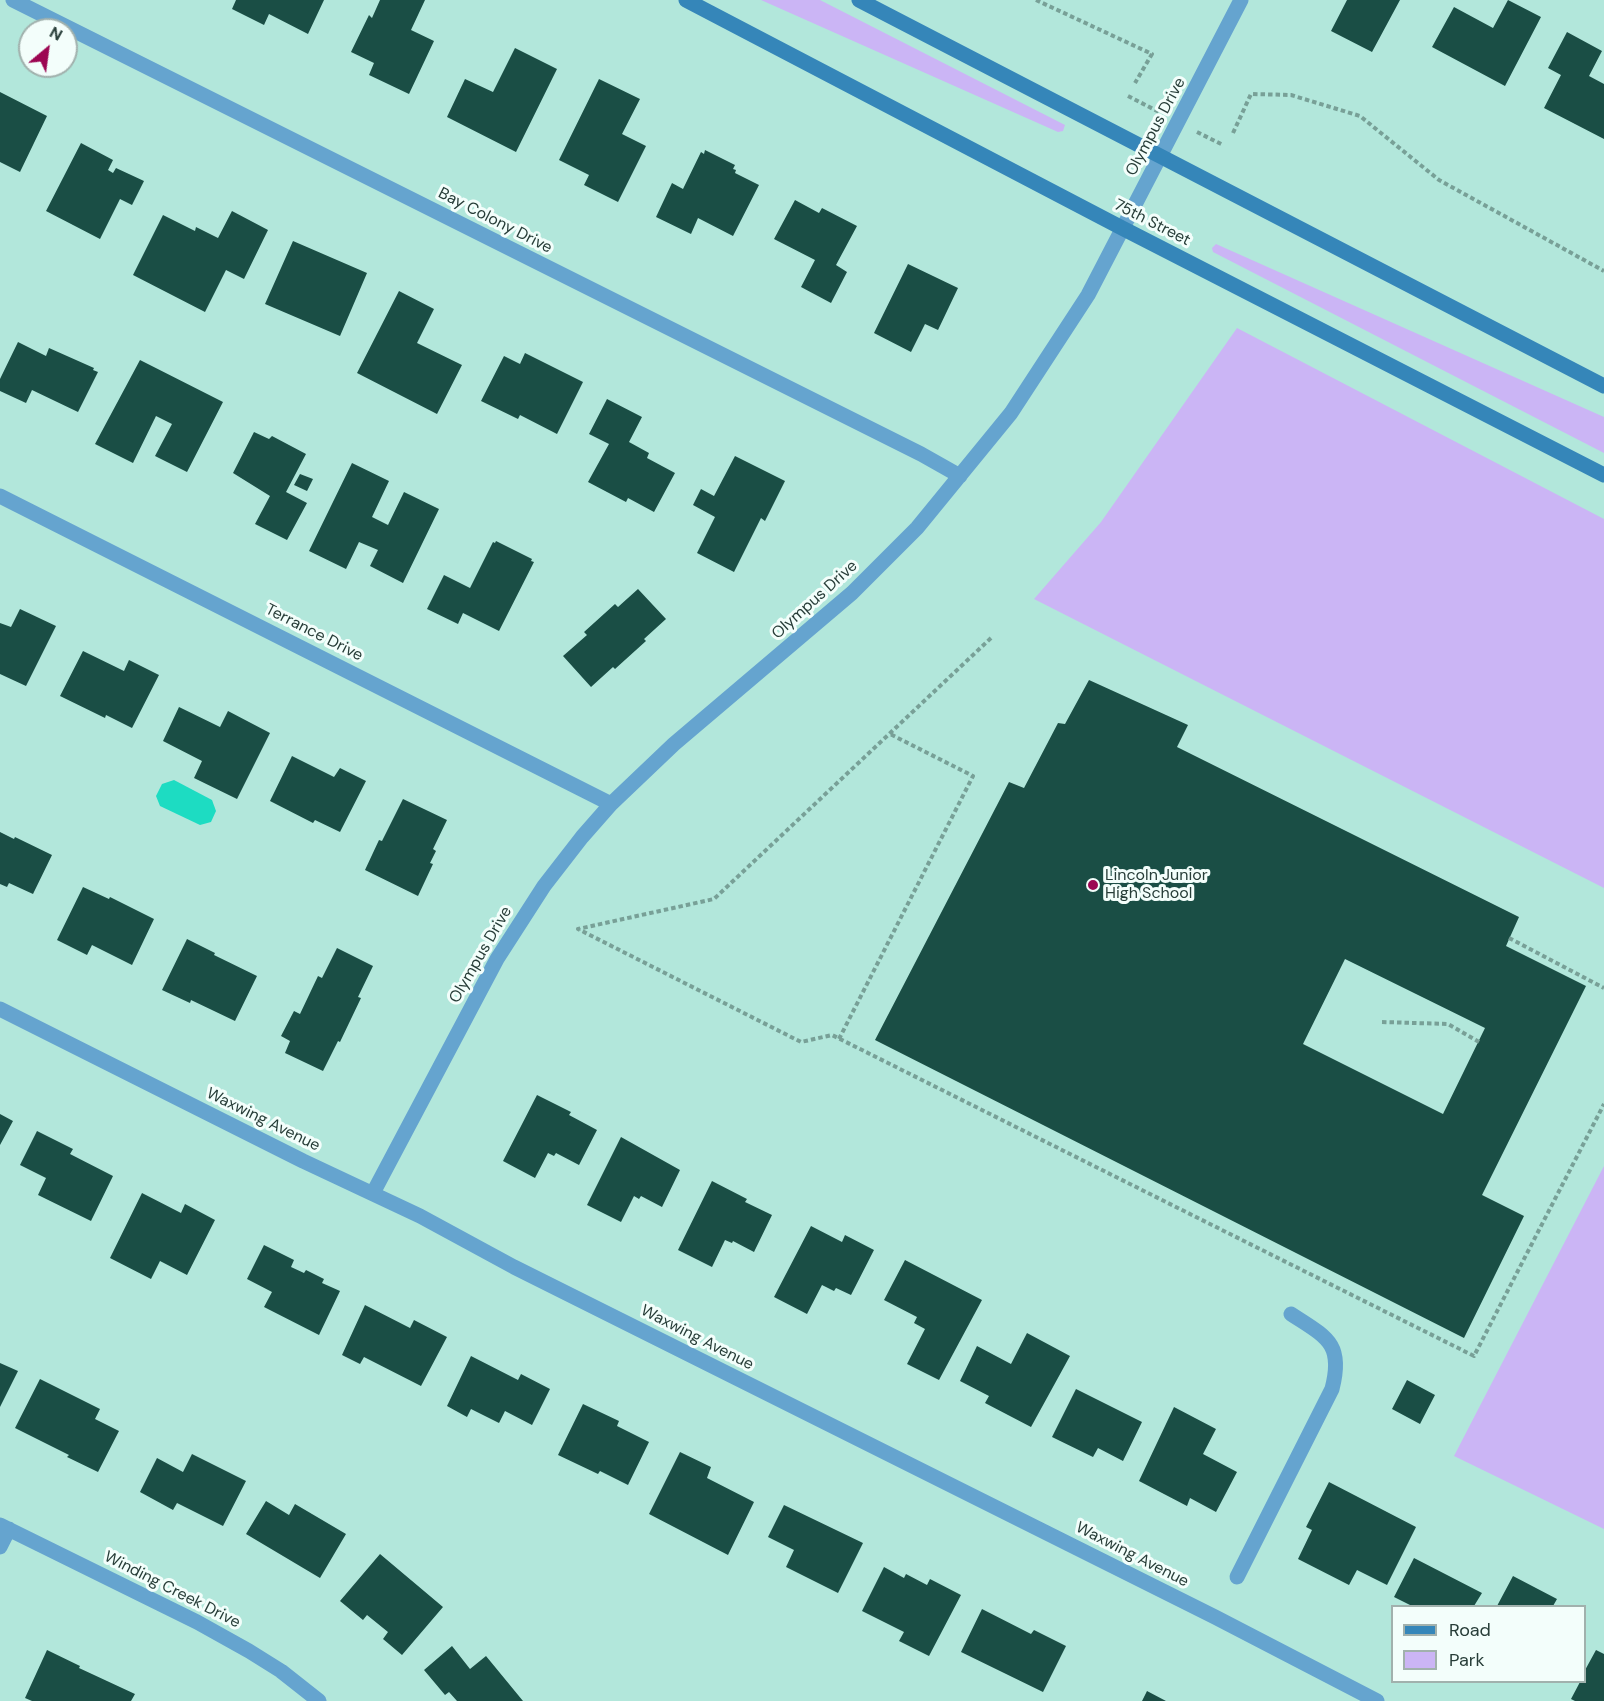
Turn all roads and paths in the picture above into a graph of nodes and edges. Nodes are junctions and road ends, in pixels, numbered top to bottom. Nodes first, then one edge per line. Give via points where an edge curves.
1 (13, 0) edge
2 (686, 0) edge
3 (859, 0) edge
4 (1036, 0) edge
5 (1241, 0) edge
6 (1135, 83) dead end
7 (1233, 132) dead end
8 (1160, 157) junction
9 (1122, 228) junction
10 (1604, 271) edge
11 (1604, 386) edge
12 (1604, 475) edge
13 (960, 476) junction
14 (0, 496) edge
15 (992, 638) dead end
16 (890, 734) junction
17 (611, 804) junction
18 (1509, 938) dead end
19 (1604, 988) edge
20 (0, 1009) edge
21 (1382, 1022) dead end
22 (839, 1039) junction
23 (1479, 1042) dead end
24 (1604, 1104) edge
25 (373, 1193) junction
26 (1291, 1314) dead end
27 (4, 1527) edge
28 (0, 1547) edge
29 (1237, 1576) dead end
30 (1349, 1694) edge
31 (319, 1701) edge
32 (1377, 1701) edge

1 - 13 street, Bay Colony Drive
2 - 9 main road, 75th Street
3 - 8 main road
4 - 6 path via 1152,54
5 - 8 street, Olympus Drive
7 - 10 path via 1251,94 1291,95 1360,116 1439,180
8 - 9 street, Olympus Drive
8 - 11 main road
9 - 12 main road, 75th Street
9 - 13 street, Olympus Drive via 1088,295 1034,381
13 - 17 street, Olympus Drive via 917,528 852,593 674,744
14 - 17 street, Terrance Drive
15 - 16 path
16 - 22 path via 973,776
16 - 22 path via 714,899 578,929 801,1042 832,1035
17 - 25 street, Olympus Drive via 544,886 497,959
18 - 19 path
20 - 25 street, Waxwing Avenue
21 - 23 path via 1448,1024
22 - 24 path via 1474,1356
25 - 30 street, Waxwing Avenue via 1215,1617
26 - 29 street via 1334,1348 1338,1368 1332,1389
27 - 28 street
27 - 31 street, Winding Creek Drive via 197,1622 281,1671
30 - 32 street, Waxwing Avenue

